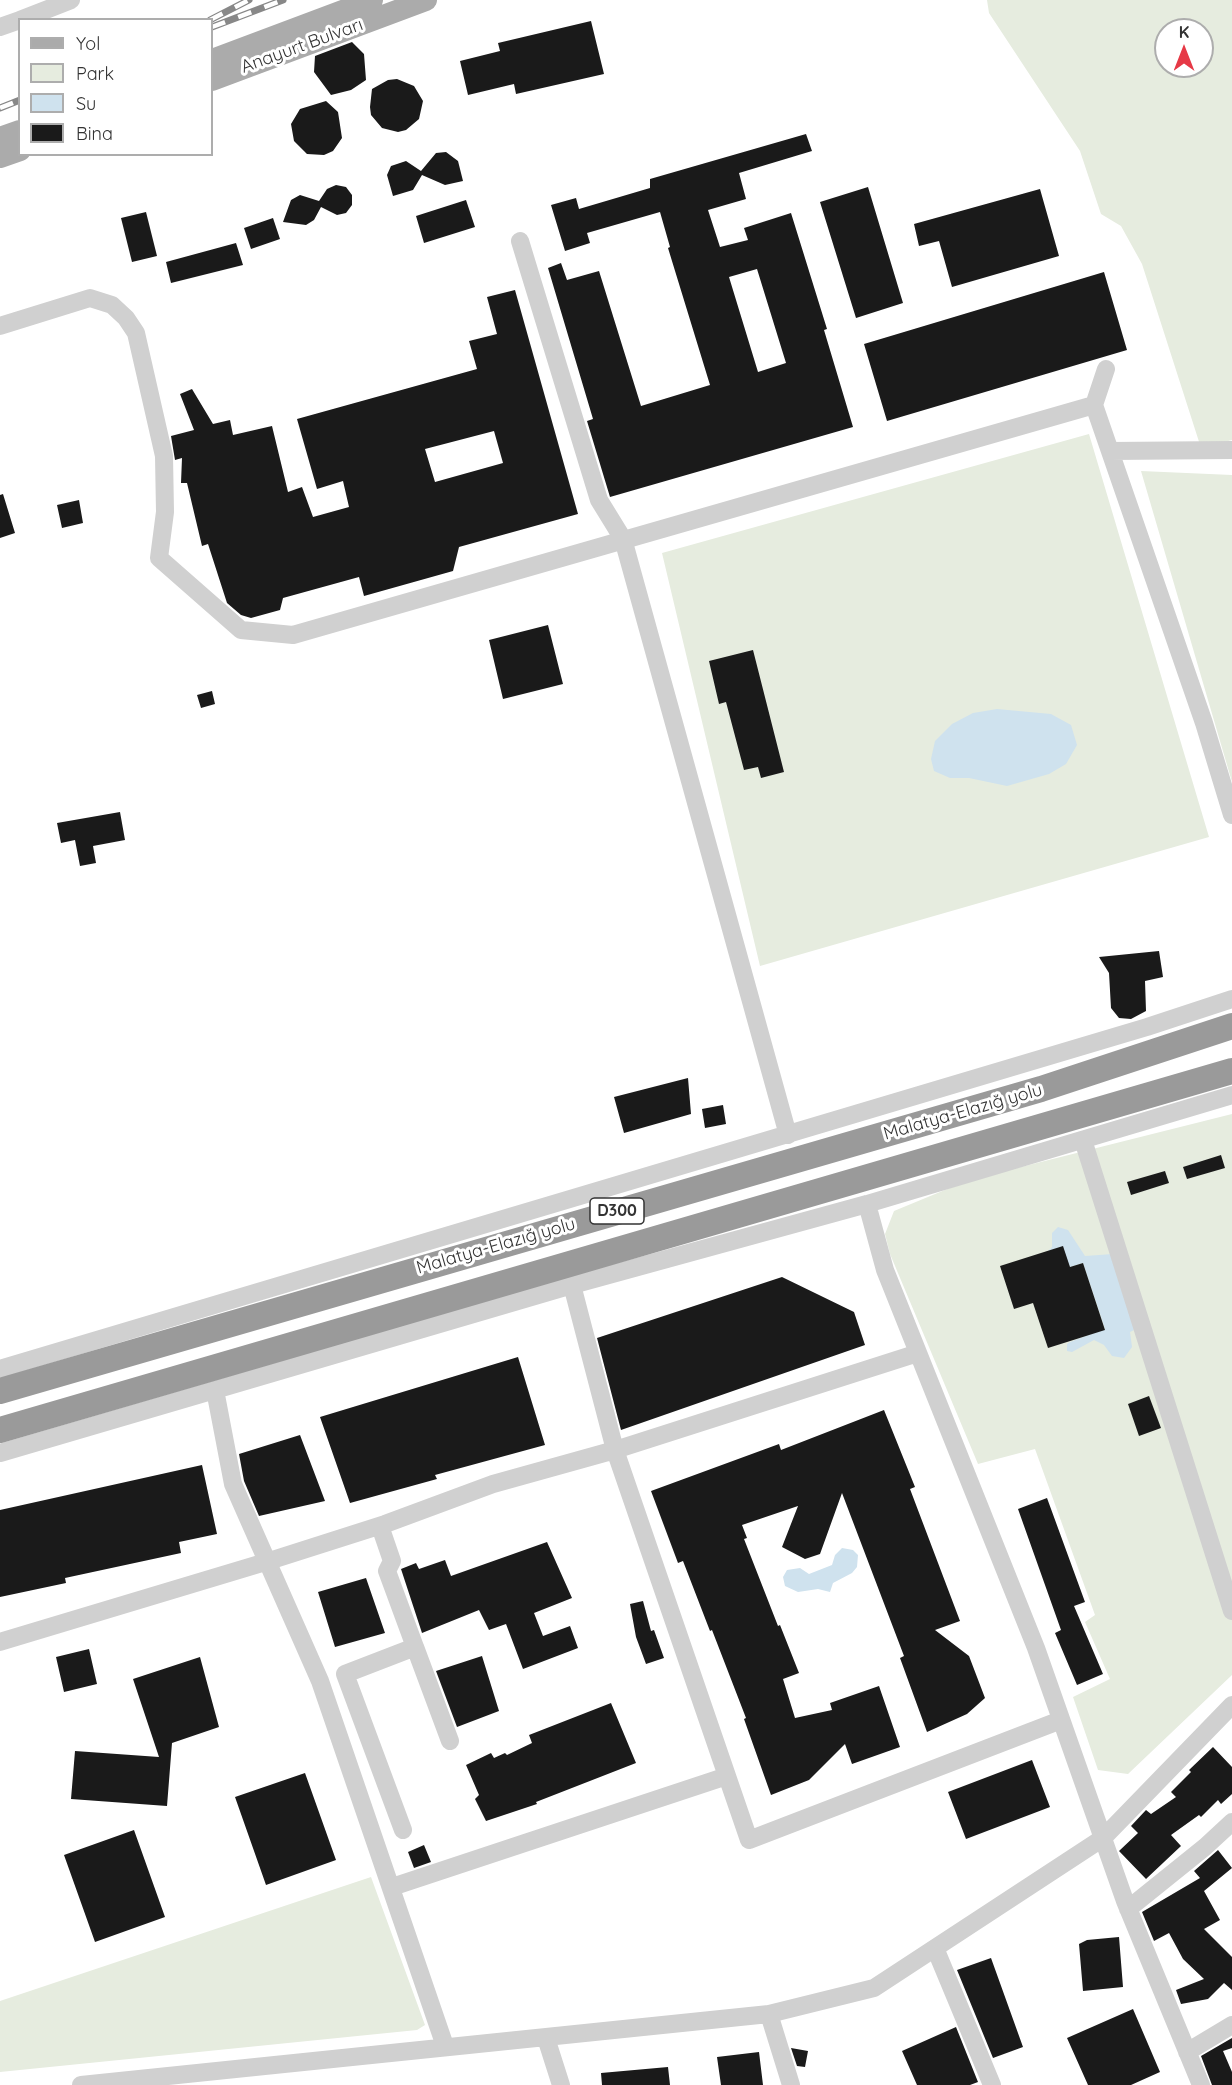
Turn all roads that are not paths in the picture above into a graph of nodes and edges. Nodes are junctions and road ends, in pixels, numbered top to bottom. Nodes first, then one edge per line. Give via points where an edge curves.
1 (71, 0) edge
2 (372, 0) edge
3 (426, 0) edge
4 (25, 18) edge
5 (18, 21) edge
6 (0, 27) edge
7 (213, 60) edge
8 (213, 80) edge
9 (18, 132) edge
10 (0, 138) edge
11 (18, 151) edge
12 (0, 157) edge
13 (520, 241) dead end
14 (0, 326) edge
15 (1106, 369) dead end
16 (1094, 405) junction
17 (1232, 450) edge
18 (1110, 451) junction
19 (623, 539) junction
20 (1232, 814) edge
21 (1232, 999) edge
22 (1232, 1026) edge
23 (1232, 1071) edge
24 (1232, 1095) edge
25 (788, 1135) junction
26 (1083, 1140) junction
27 (867, 1204) junction
28 (572, 1285) junction
29 (918, 1353) junction
30 (0, 1369) edge
31 (215, 1390) junction
32 (0, 1391) edge
33 (0, 1430) edge
34 (615, 1450) junction
35 (0, 1452) edge
36 (380, 1526) junction
37 (269, 1561) junction
38 (1232, 1611) edge
39 (0, 1642) edge
40 (415, 1647) junction
41 (1232, 1705) edge
42 (1061, 1720) junction
43 (450, 1741) dead end
44 (727, 1776) junction
45 (1232, 1822) edge
46 (403, 1830) dead end
47 (1103, 1839) junction
48 (392, 1887) junction
49 (1128, 1909) junction
50 (935, 1948) junction
51 (769, 2014) junction
52 (1232, 2025) edge
53 (546, 2038) junction
54 (445, 2046) junction
55 (1187, 2052) junction
56 (206, 2079) edge
57 (81, 2085) edge
58 (561, 2085) edge
59 (791, 2085) edge
60 (992, 2085) edge
61 (1201, 2085) edge

1 - 4 street
2 - 7 main road, Anayurt Bulvarı
3 - 8 main road, Anayurt Bulvarı
5 - 6 street
9 - 10 main road
11 - 12 main road
13 - 19 street via 599,500
14 - 19 street via 90,298 112,305 126,318 136,333 164,456 165,512 159,558 241,630 293,635
15 - 16 street
16 - 18 street
16 - 19 street
17 - 18 street
18 - 20 street
19 - 25 street
21 - 25 street
22 - 32 highway, Malatya-Elazığ yolu / D300 via 1041,1089
23 - 33 highway, Malatya-Elazığ yolu / D300
24 - 26 street
25 - 30 street
26 - 27 street
26 - 38 street
27 - 28 street
27 - 29 street via 885,1270
28 - 31 street
28 - 34 street
29 - 34 street
29 - 42 street
31 - 35 street
31 - 37 street via 233,1484
34 - 36 street via 493,1484
34 - 44 street
36 - 37 street
36 - 40 street via 392,1561 387,1571
37 - 39 street
37 - 48 street via 320,1681
40 - 43 street
40 - 46 street via 345,1674
41 - 47 street
42 - 44 street via 749,1840
42 - 47 street
44 - 48 street
45 - 49 street
47 - 49 street
47 - 50 street
48 - 54 street
49 - 55 street
50 - 51 street via 874,1988
50 - 60 street
51 - 53 street
51 - 59 street
52 - 55 street
53 - 54 street
53 - 58 street
54 - 56 street
55 - 61 street
56 - 57 street

